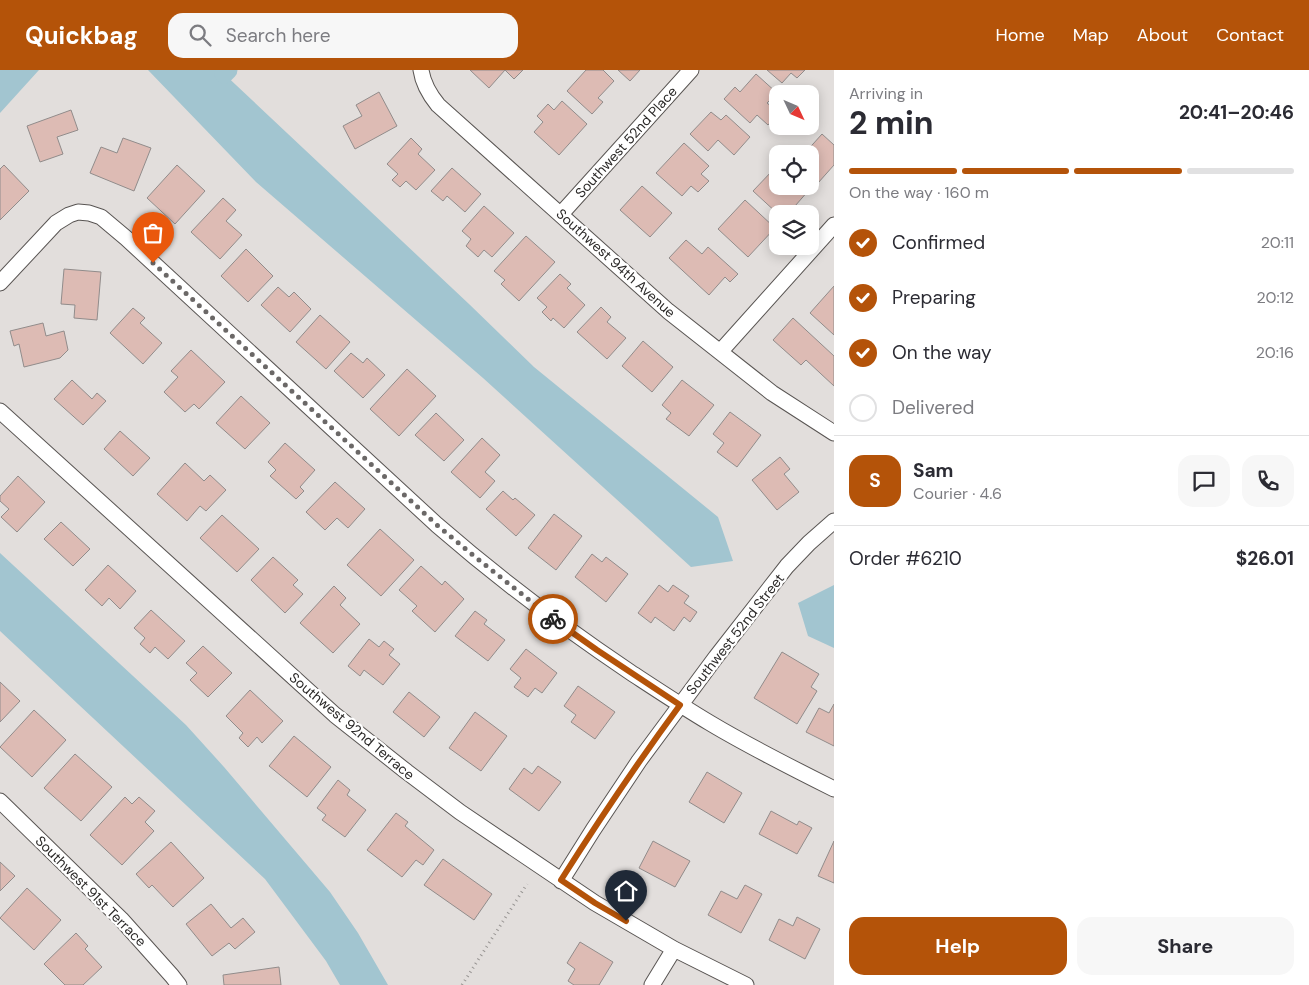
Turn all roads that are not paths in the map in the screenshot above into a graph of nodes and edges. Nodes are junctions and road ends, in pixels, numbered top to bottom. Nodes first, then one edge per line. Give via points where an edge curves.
1 (421, 70) edge
2 (690, 70) edge
3 (561, 214) junction
4 (834, 225) edge
5 (0, 283) edge
6 (720, 352) junction
7 (0, 411) edge
8 (834, 433) edge
9 (834, 521) edge
10 (680, 705) junction
11 (834, 789) edge
12 (0, 801) edge
13 (561, 880) junction
14 (674, 949) junction
15 (179, 985) edge
16 (652, 985) edge
17 (746, 985) edge

1 - 3 street, Southwest 94th Avenue via 425,86 438,105
2 - 3 street, Southwest 52nd Place
3 - 6 street, Southwest 94th Avenue via 668,311
4 - 6 street
5 - 10 street via 56,223 78,212 101,217 474,556 556,621
6 - 8 street, Southwest 94th Avenue via 772,393
7 - 13 street, Southwest 92nd Terrace via 335,715 460,812
9 - 10 street, Southwest 52nd Street via 787,566
10 - 11 street
10 - 13 street, Southwest 52nd Street
12 - 15 street, Southwest 91st Terrace via 121,919
13 - 14 street, Southwest 92nd Terrace
14 - 16 street
14 - 17 street, Southwest 92nd Terrace

